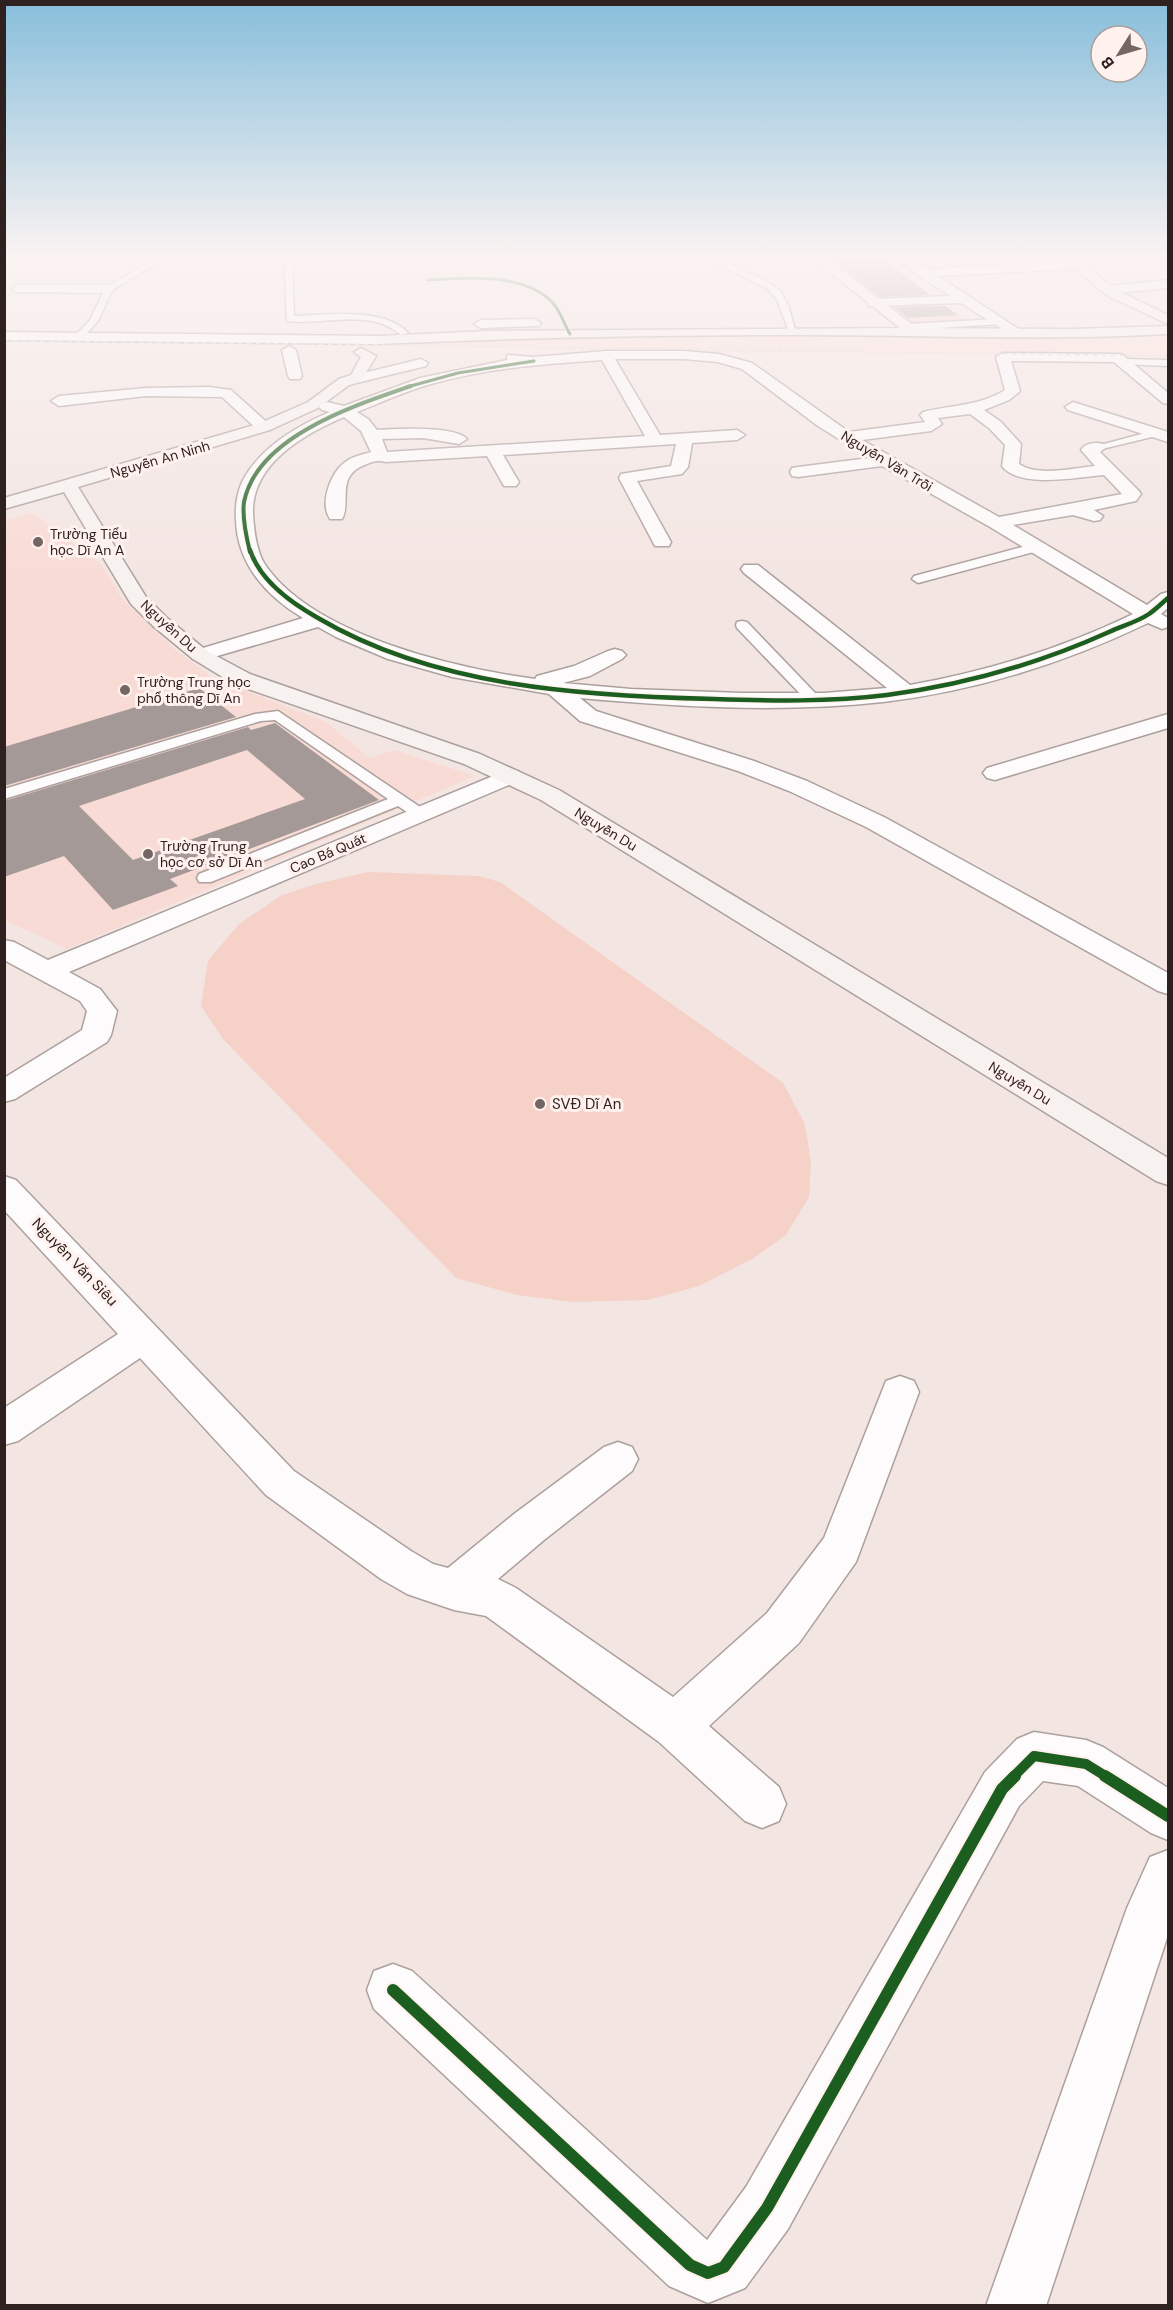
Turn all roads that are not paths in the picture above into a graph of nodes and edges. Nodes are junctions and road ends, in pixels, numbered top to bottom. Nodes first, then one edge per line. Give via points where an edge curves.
1 (292, 364) edge
2 (364, 364) edge
3 (404, 364) edge
4 (514, 364) edge
5 (611, 364) edge
6 (742, 364) edge
7 (1005, 364) edge
8 (1127, 364) edge
9 (344, 372) junction
10 (295, 376) dead end
11 (59, 400) dead end
12 (1168, 400) edge
13 (313, 405) junction
14 (1073, 407) dead end
15 (833, 408) dead end
16 (973, 409) junction
17 (346, 411) junction
18 (808, 411) junction
19 (264, 427) junction
20 (551, 429) dead end
21 (374, 435) junction
22 (737, 435) dead end
23 (1162, 435) edge
24 (847, 436) junction
25 (685, 438) junction
26 (655, 440) junction
27 (546, 447) junction
28 (1098, 447) joint
29 (493, 451) junction
30 (473, 453) junction
31 (380, 455) junction
32 (442, 455) junction
33 (885, 461) junction
34 (1107, 470) junction
35 (452, 471) dead end
36 (798, 472) dead end
37 (510, 482) dead end
38 (69, 486) junction
39 (4, 504) edge
40 (1074, 509) junction
41 (336, 515) dead end
42 (1101, 519) dead end
43 (996, 523) junction
44 (662, 542) dead end
45 (1037, 547) junction
46 (751, 569) dead end
47 (918, 579) dead end
48 (1168, 598) edge
49 (1148, 614) junction
50 (320, 620) junction
51 (742, 625) dead end
52 (1168, 626) edge
53 (200, 655) junction
54 (615, 655) dead end
55 (544, 687) junction
56 (906, 692) junction
57 (814, 700) junction
58 (1168, 721) edge
59 (995, 773) dead end
60 (510, 776) junction
61 (4, 794) edge
62 (410, 807) junction
63 (205, 878) dead end
64 (4, 948) edge
65 (46, 971) junction
66 (1168, 985) edge
67 (4, 1092) edge
68 (1168, 1173) edge
69 (4, 1188) edge
70 (145, 1336) junction
71 (900, 1392) dead end
72 (4, 1429) edge
73 (618, 1460) dead end
74 (454, 1590) junction
75 (675, 1726) junction
76 (762, 1804) dead end
77 (1168, 1816) edge
78 (1163, 1899) edge
79 (393, 1990) dead end
80 (1016, 2306) edge

1 - 10 street
2 - 9 main road, Nguyễn An Ninh via 356,378
3 - 9 street
4 - 17 street via 431,379
5 - 26 street
6 - 18 street, Nguyễn Văn Trỗi
7 - 16 street via 1013,392
8 - 12 street
9 - 13 main road, Nguyễn An Ninh
11 - 19 street via 146,392 226,393
13 - 17 street
13 - 19 main road, Nguyễn An Ninh
14 - 23 street
15 - 18 street
16 - 24 street via 928,415 934,424 931,426
16 - 34 street via 1013,444 1010,466 1014,470 1035,475
17 - 21 street
17 - 50 street via 299,432 275,450 258,471 246,496 243,517 254,562 294,604
18 - 24 street, Nguyễn Văn Trỗi
19 - 38 main road, Nguyễn An Ninh
20 - 27 street
21 - 30 street via 448,436 466,441
21 - 31 street
22 - 25 street
23 - 28 lane
24 - 33 street, Nguyễn Văn Trỗi
25 - 26 street
25 - 44 street via 680,467 676,470 627,478
26 - 27 street
27 - 29 street
28 - 34 street via 1089,450
29 - 30 street
29 - 37 street
30 - 32 street
31 - 32 street
31 - 41 street via 348,468 335,492
32 - 35 street
33 - 36 street
33 - 43 street, Nguyễn Văn Trỗi
34 - 40 street via 1132,494 1130,497
38 - 39 main road, Nguyễn An Ninh
38 - 53 main road, Nguyễn Du via 138,600
40 - 42 street
40 - 43 street
43 - 45 street, Nguyễn Văn Trỗi
45 - 47 lane
45 - 49 street, Nguyễn Văn Trỗi
46 - 56 street
48 - 49 street
49 - 52 street, Nguyễn Văn Trỗi
49 - 56 street via 1038,660
50 - 53 street
50 - 55 street via 402,657
51 - 57 lane
53 - 60 main road, Nguyễn Du via 242,679 472,759
54 - 55 street
55 - 57 street via 637,698
55 - 66 street via 588,716 746,766 875,822
56 - 57 street
58 - 59 street
60 - 62 street, Cao Bá Quát
60 - 68 main road, Nguyễn Du via 560,801
61 - 62 lane via 260,717 278,715
62 - 63 lane
62 - 65 street, Cao Bá Quát
64 - 65 street
65 - 67 street via 90,995 102,1011 96,1035
69 - 70 street, Nguyễn Văn Siêu
70 - 72 street
70 - 74 street, Nguyễn Văn Siêu via 280,1483 396,1565 422,1580
71 - 75 street via 841,1549 783,1628
73 - 74 street
74 - 75 street, Nguyễn Văn Siêu via 484,1594 501,1602
75 - 76 street, Nguyễn Văn Siêu
77 - 79 street via 1086,1764 1034,1756 1002,1789 767,2208 724,2267 708,2273 690,2265
78 - 80 street

